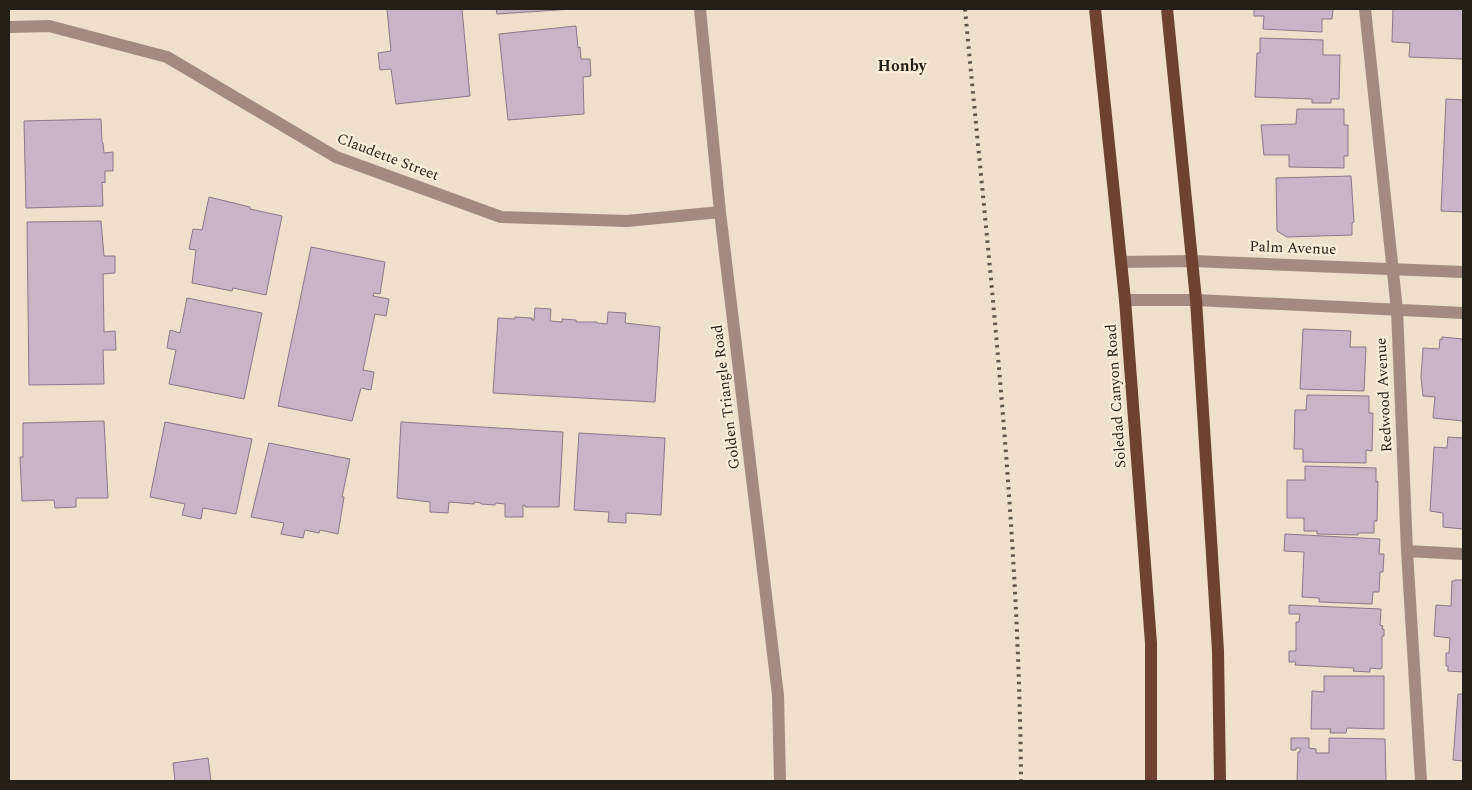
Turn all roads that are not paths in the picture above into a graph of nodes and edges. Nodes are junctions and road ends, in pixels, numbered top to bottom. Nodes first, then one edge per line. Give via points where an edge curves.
1 (700, 9) edge
2 (1095, 9) edge
3 (1167, 9) edge
4 (1365, 9) edge
5 (9, 27) edge
6 (720, 212) junction
7 (1192, 261) junction
8 (1121, 262) junction
9 (1392, 268) junction
10 (1463, 272) edge
11 (1125, 300) junction
12 (1196, 300) junction
13 (1397, 310) junction
14 (1463, 313) edge
15 (1407, 551) junction
16 (1463, 554) edge
17 (780, 781) edge
18 (1151, 781) edge
19 (1220, 781) edge
20 (1421, 781) edge

1 - 6 street, Golden Triangle Road
2 - 8 main road, Soledad Canyon Road
3 - 7 main road
4 - 9 street, Redwood Avenue
5 - 6 street, Claudette Street via 49,26 167,58 336,157 502,217 627,221
6 - 17 street, Golden Triangle Road via 778,695
7 - 8 street, Palm Avenue
7 - 9 street, Palm Avenue
7 - 12 main road
8 - 11 main road, Soledad Canyon Road
9 - 10 street, Palm Avenue
9 - 13 street, Redwood Avenue
11 - 12 street
11 - 18 main road, Soledad Canyon Road via 1151,643
12 - 13 street
12 - 19 main road via 1218,651
13 - 14 street
13 - 15 street, Redwood Avenue
15 - 16 street
15 - 20 street, Redwood Avenue

